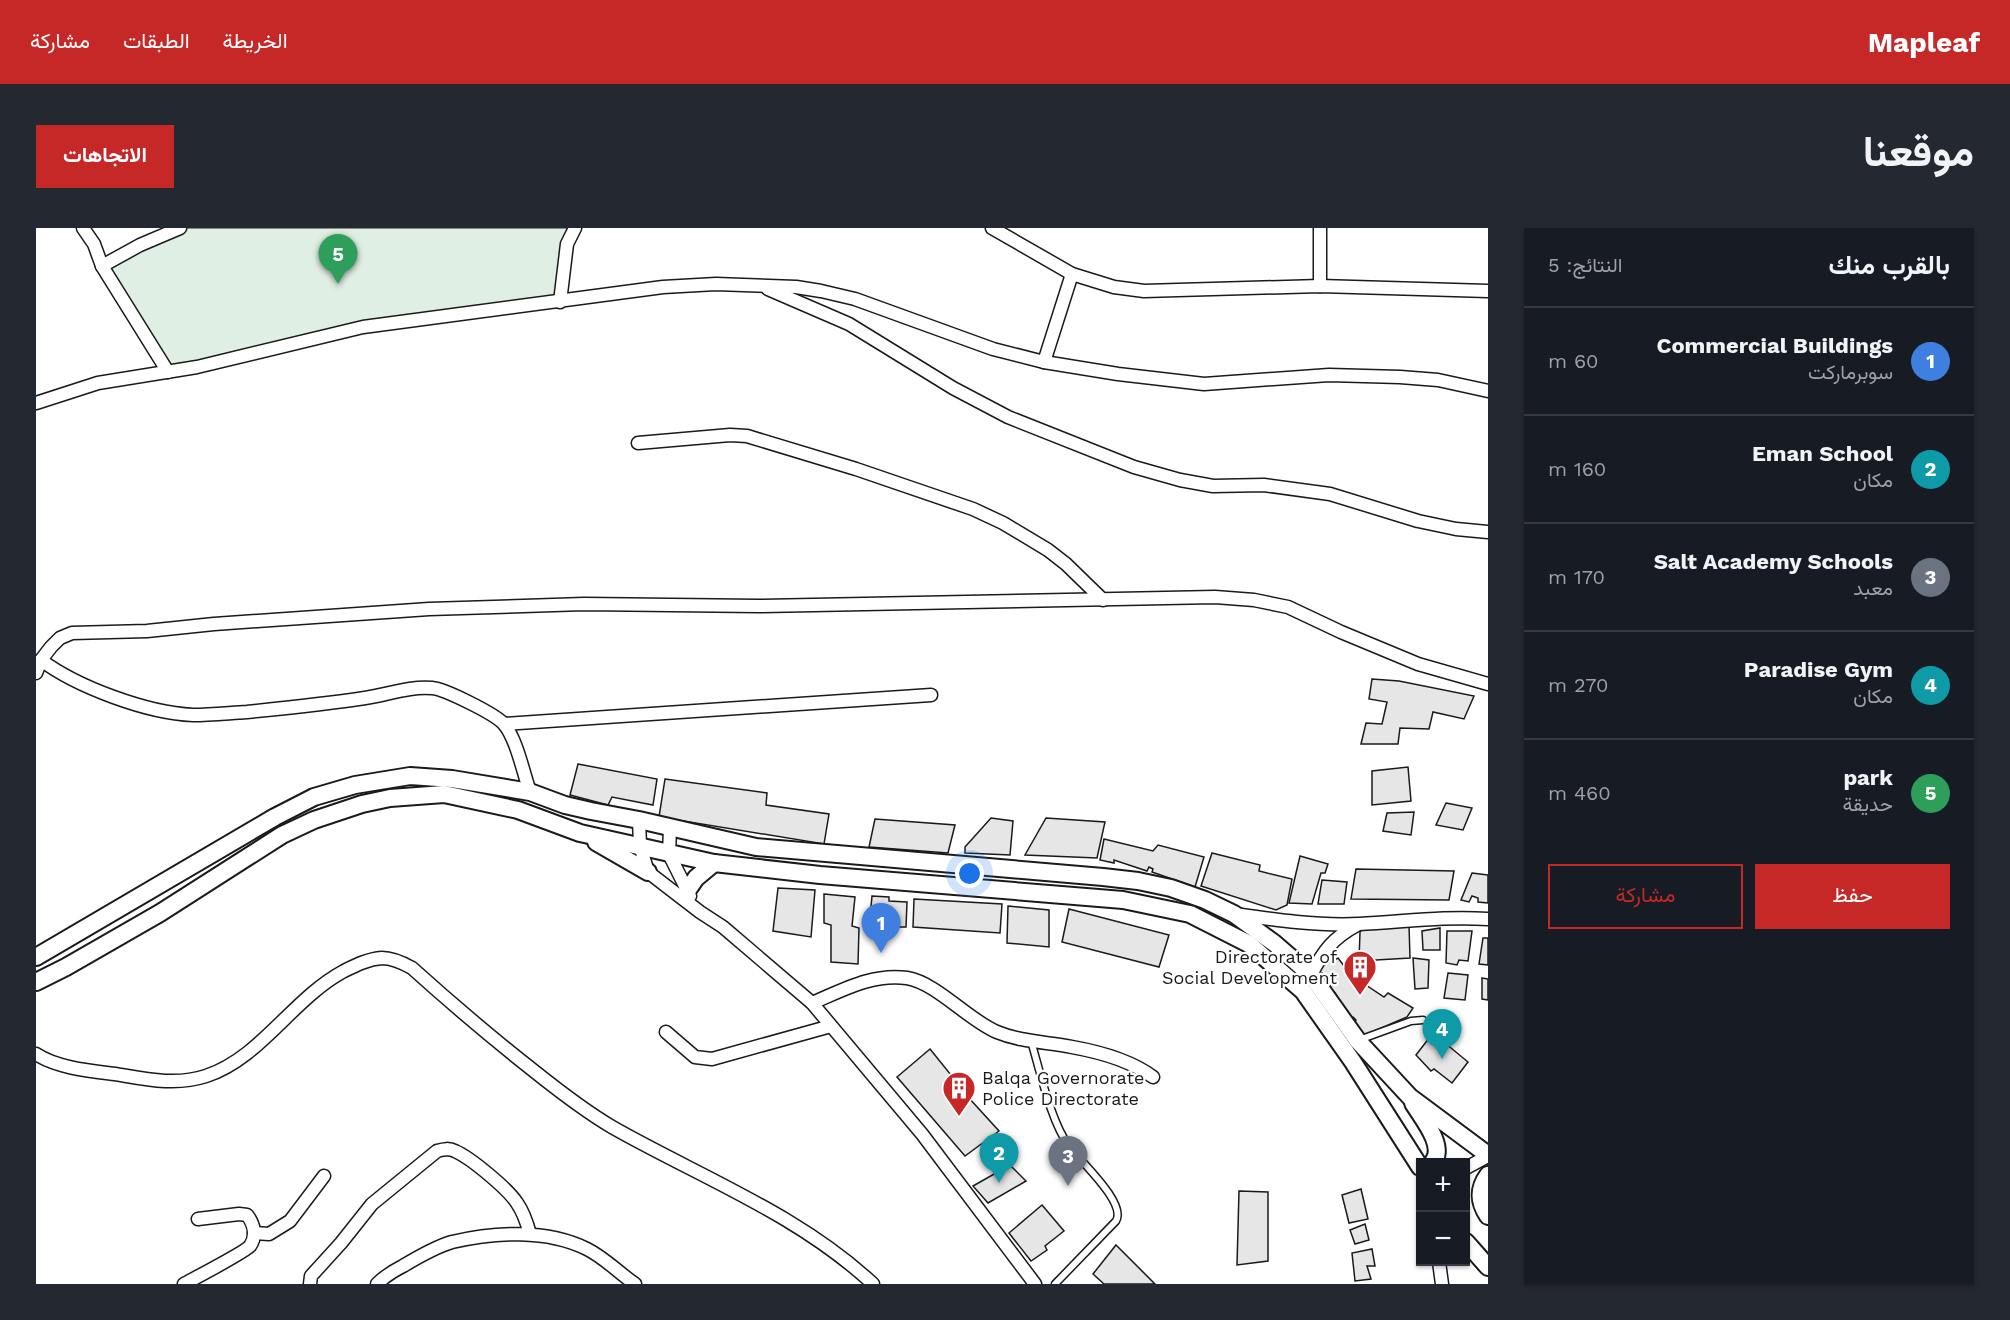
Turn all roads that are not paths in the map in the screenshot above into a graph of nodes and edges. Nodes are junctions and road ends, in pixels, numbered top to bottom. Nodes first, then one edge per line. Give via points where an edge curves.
1 (83, 228) edge
2 (180, 228) edge
3 (574, 228) edge
4 (992, 228) edge
5 (1320, 228) edge
6 (102, 266) junction
7 (1072, 274) junction
8 (762, 286) junction
9 (1320, 286) junction
10 (1488, 291) edge
11 (560, 302) junction
12 (1044, 362) junction
13 (168, 372) junction
14 (1488, 391) edge
15 (36, 403) edge
16 (638, 443) dead end
17 (1488, 532) edge
18 (1103, 600) junction
19 (41, 660) junction
20 (36, 673) edge
21 (1488, 684) edge
22 (931, 695) dead end
23 (504, 724) junction
24 (530, 792) junction
25 (275, 817) junction
26 (639, 820) junction
27 (670, 828) junction
28 (580, 833) junction
29 (282, 835) junction
30 (640, 846) junction
31 (669, 854) junction
32 (714, 863) junction
33 (648, 872) junction
34 (687, 891) junction
35 (700, 912) junction
36 (1234, 914) junction
37 (1488, 920) edge
38 (1358, 924) junction
39 (36, 957) edge
40 (1311, 975) junction
41 (36, 982) edge
42 (812, 1003) junction
43 (1424, 1020) dead end
44 (831, 1026) junction
45 (666, 1032) dead end
46 (1031, 1041) junction
47 (1358, 1041) junction
48 (36, 1054) edge
49 (1153, 1077) dead end
50 (1410, 1097) junction
51 (1488, 1155) edge
52 (1436, 1158) edge
53 (1416, 1161) edge
54 (1470, 1166) edge
55 (1488, 1175) edge
56 (324, 1176) dead end
57 (1488, 1216) edge
58 (198, 1219) dead end
59 (254, 1233) junction
60 (530, 1234) junction
61 (1470, 1247) edge
62 (1440, 1266) edge
63 (1488, 1267) edge
64 (621, 1280) edge
65 (184, 1284) edge
66 (310, 1284) edge
67 (377, 1284) edge
68 (635, 1284) edge
69 (873, 1284) edge
70 (1035, 1284) edge
71 (1055, 1284) edge
72 (1442, 1284) edge

1 - 6 street
2 - 6 street
3 - 11 street via 567,244
4 - 7 street
5 - 9 street
6 - 13 street
7 - 9 street via 1114,287 1144,291
7 - 12 street
8 - 11 street via 663,287
8 - 12 street via 796,287 855,299 993,349
8 - 17 street via 849,324 1008,417 1134,467 1213,486 1264,485 1330,494 1418,521
9 - 10 street
11 - 13 street via 363,327
12 - 14 street via 1204,384 1329,375 1438,380
13 - 15 street via 98,383
16 - 18 street via 747,436 856,469 1004,523 1066,564
18 - 19 street via 429,609 147,631 72,633 60,638
18 - 21 street via 1215,597 1288,607 1418,664
19 - 20 street
19 - 23 street via 88,686 168,712 193,715 265,710 435,688
22 - 23 street
23 - 24 street
24 - 25 main road via 479,782 410,776 314,797
24 - 26 main road via 565,805
25 - 29 main road
25 - 39 main road
26 - 27 main road
26 - 30 street
27 - 31 street
27 - 36 main road via 776,850 1138,881 1171,888
28 - 29 main road via 518,810 444,794 362,804
28 - 30 main road
28 - 33 main road
29 - 41 main road via 160,913
30 - 31 main road
30 - 33 street
31 - 32 main road
31 - 34 street
32 - 34 main road
32 - 53 main road via 1124,900 1190,914 1249,944 1303,991
33 - 35 street
34 - 35 street
35 - 42 street
36 - 38 street via 1287,922
36 - 40 main road via 1257,928
37 - 38 street via 1454,917
38 - 40 street via 1334,940
40 - 47 main road
42 - 44 street
42 - 46 street via 871,979 908,978 922,983 988,1028
43 - 47 lane
44 - 45 street via 712,1059 695,1056
44 - 70 street via 922,1134
46 - 49 street via 1110,1057
46 - 71 lane via 1062,1136 1111,1196 1119,1215
47 - 50 main road
48 - 69 street via 78,1069 154,1081 206,1076 238,1059 305,998 339,974 369,960 398,961 599,1119 771,1211 822,1243
50 - 51 main road
50 - 52 main road via 1437,1145
51 - 54 street
55 - 57 main road via 1479,1191
56 - 59 street via 291,1221 269,1234
58 - 59 street via 247,1215
59 - 65 street via 248,1249
60 - 64 street via 586,1248 608,1263
60 - 66 street via 522,1212 507,1191 466,1157 445,1148 372,1204 311,1276
60 - 67 street via 451,1243 417,1257
61 - 63 main road
62 - 72 street
64 - 68 street

